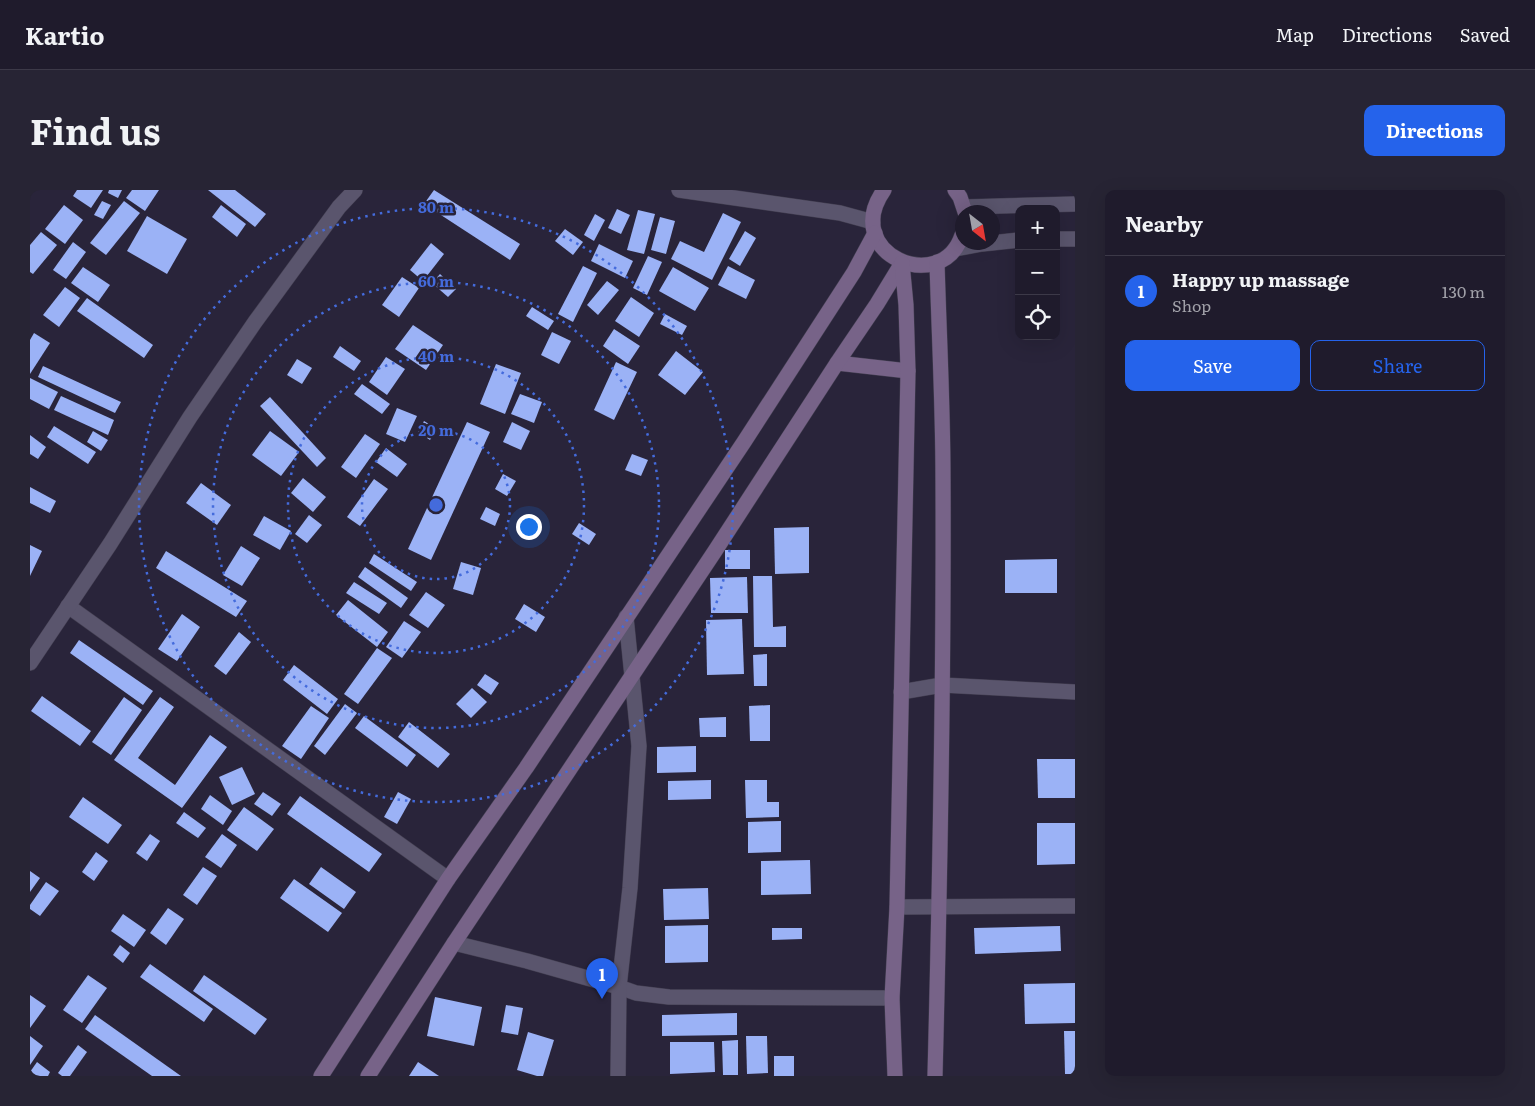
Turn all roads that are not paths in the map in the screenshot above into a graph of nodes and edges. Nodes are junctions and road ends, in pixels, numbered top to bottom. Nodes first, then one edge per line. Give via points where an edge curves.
1 (355, 190) edge
2 (679, 190) edge
3 (954, 190) edge
4 (877, 193) edge
5 (1075, 204) edge
6 (962, 205) edge
7 (1000, 208) edge
8 (874, 227) junction
9 (1060, 239) edge
10 (1075, 239) edge
11 (1015, 240) edge
12 (1000, 242) edge
13 (955, 249) edge
14 (937, 262) junction
15 (902, 263) junction
16 (837, 363) junction
17 (908, 371) junction
18 (68, 606) junction
19 (626, 617) junction
20 (30, 663) edge
21 (632, 675) junction
22 (942, 685) junction
23 (900, 692) junction
24 (1075, 692) edge
25 (448, 879) junction
26 (939, 906) junction
27 (1075, 906) edge
28 (897, 907) junction
29 (454, 943) junction
30 (619, 987) junction
31 (892, 998) junction
32 (321, 1076) edge
33 (368, 1076) edge
34 (618, 1076) edge
35 (895, 1076) edge
36 (935, 1076) edge

1 - 18 street via 339,207 250,330
2 - 8 street via 840,213
3 - 6 main road
4 - 8 main road
5 - 7 street
8 - 15 main road via 885,252
8 - 19 main road via 850,279
9 - 10 street
11 - 12 street
13 - 14 main road
14 - 15 main road via 921,266
14 - 22 main road via 943,477
15 - 16 main road
15 - 17 main road
16 - 17 main road
16 - 21 main road
17 - 23 main road
18 - 20 street
18 - 25 street
19 - 21 street
19 - 25 main road
21 - 29 main road
21 - 30 street via 638,746 630,888
22 - 23 street
22 - 24 street
22 - 26 main road
23 - 28 main road
25 - 32 main road
26 - 27 street
26 - 28 street
26 - 36 main road
28 - 31 main road
29 - 30 street
29 - 33 main road
30 - 31 street via 636,993 669,997
30 - 34 street
31 - 35 main road

